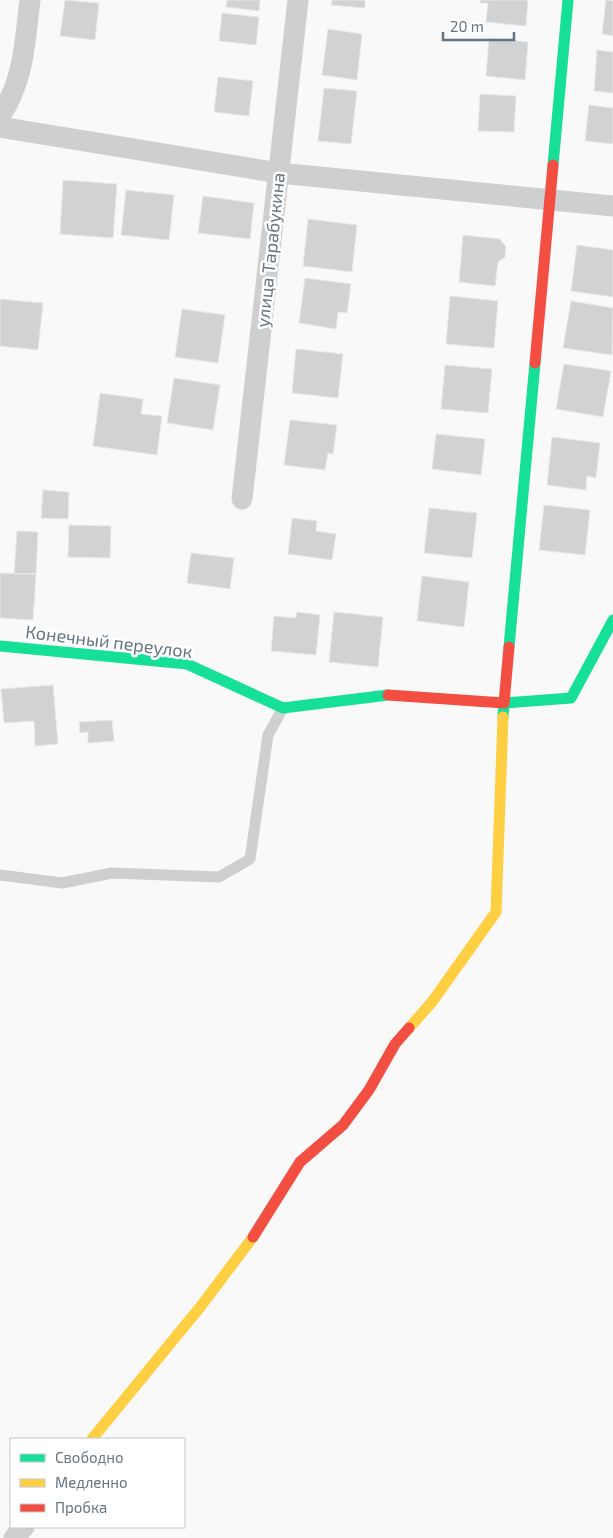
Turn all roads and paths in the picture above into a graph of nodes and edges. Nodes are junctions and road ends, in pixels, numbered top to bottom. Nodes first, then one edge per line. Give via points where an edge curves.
1 (30, 0) edge
2 (298, 0) edge
3 (568, 0) edge
4 (0, 116) edge
5 (0, 127) edge
6 (279, 173) junction
7 (550, 201) junction
8 (613, 206) edge
9 (242, 499) dead end
10 (613, 620) edge
11 (0, 646) edge
12 (504, 703) junction
13 (283, 708) junction
14 (0, 875) edge
15 (93, 1438) edge
16 (23, 1528) edge
17 (14, 1538) edge

1 - 4 street via 22,69 11,100
2 - 6 street, улица Тарабукина
3 - 7 street
5 - 6 street
6 - 7 street
6 - 9 street, улица Тарабукина
7 - 8 street
7 - 12 street
10 - 12 street via 571,698
11 - 13 street, Конечный переулок via 187,664
12 - 13 street via 390,695
12 - 15 street via 496,912 432,1002 395,1044 369,1090 342,1125 300,1162 260,1228
13 - 14 lane via 268,735 250,859 219,877 112,873 62,883
16 - 17 street

